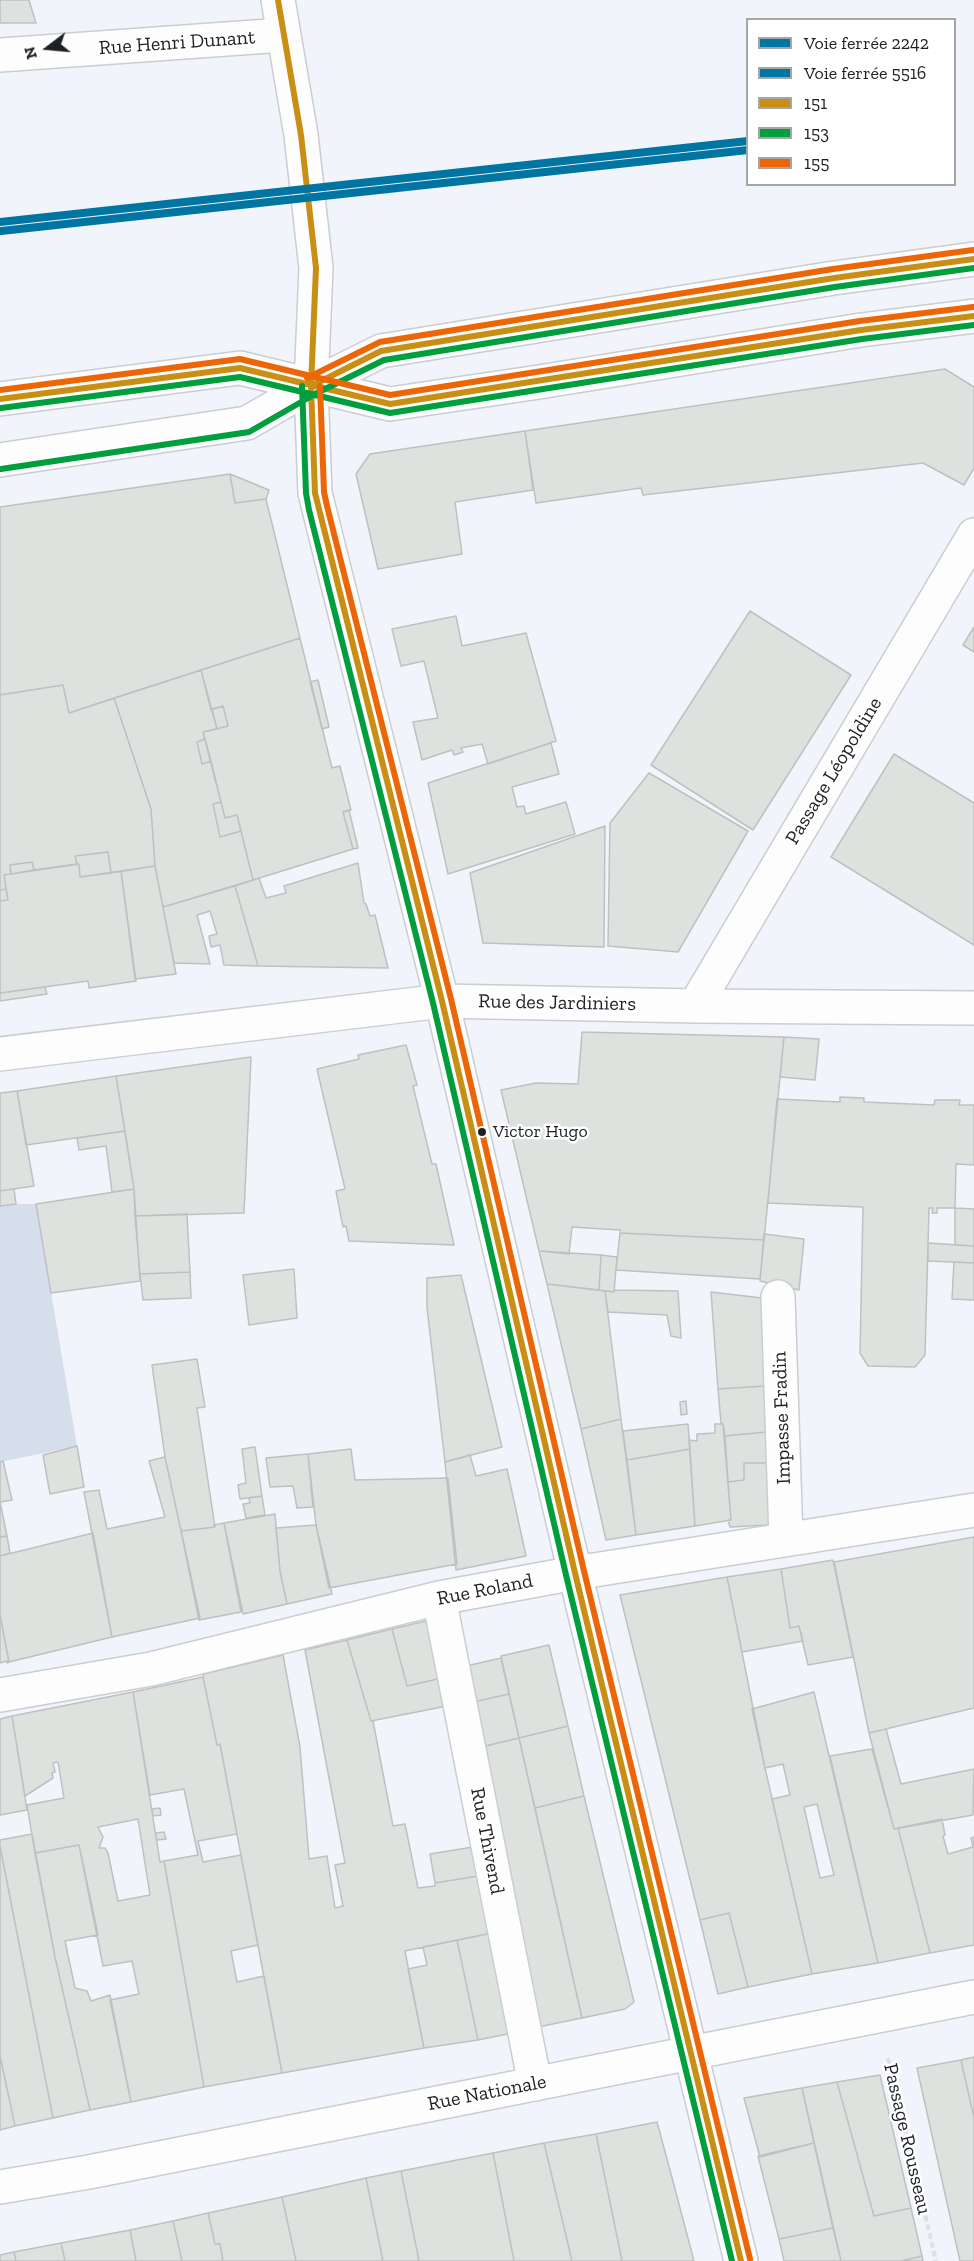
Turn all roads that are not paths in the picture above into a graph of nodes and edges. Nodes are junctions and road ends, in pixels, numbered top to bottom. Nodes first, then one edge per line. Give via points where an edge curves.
1 (278, 0) edge
2 (283, 35) junction
3 (0, 55) edge
4 (974, 259) edge
5 (974, 316) edge
6 (311, 386) junction
7 (0, 399) edge
8 (0, 460) edge
9 (974, 535) edge
10 (442, 1001) junction
11 (695, 1006) junction
12 (974, 1008) edge
13 (0, 1054) edge
14 (778, 1297) dead end
15 (974, 1510) edge
16 (786, 1539) junction
17 (574, 1573) junction
18 (439, 1598) junction
19 (0, 1695) edge
20 (974, 1997) edge
21 (691, 2053) junction
22 (535, 2084) junction
23 (0, 2187) edge
24 (741, 2261) edge

1 - 2 street
2 - 3 street, Rue Henri Dunant
2 - 6 street via 301,135 316,268
4 - 6 street via 381,351
5 - 6 street via 390,404
6 - 7 street via 240,368
6 - 8 street via 247,423
6 - 10 street via 315,493
9 - 11 street, Passage Léopoldine
10 - 11 street, Rue des Jardiniers
10 - 13 street, Rue des Jardiniers
10 - 17 street
11 - 12 street, Rue des Jardiniers
14 - 16 street, Impasse Fradin
15 - 16 street, Rue Roland
16 - 17 street, Rue Roland
17 - 18 street, Rue Roland
17 - 21 street
18 - 19 street, Rue Roland via 152,1669
18 - 22 street, Rue Thivend
20 - 21 street, Rue Nationale
21 - 22 street, Rue Nationale
21 - 24 street
22 - 23 street, Rue Nationale

